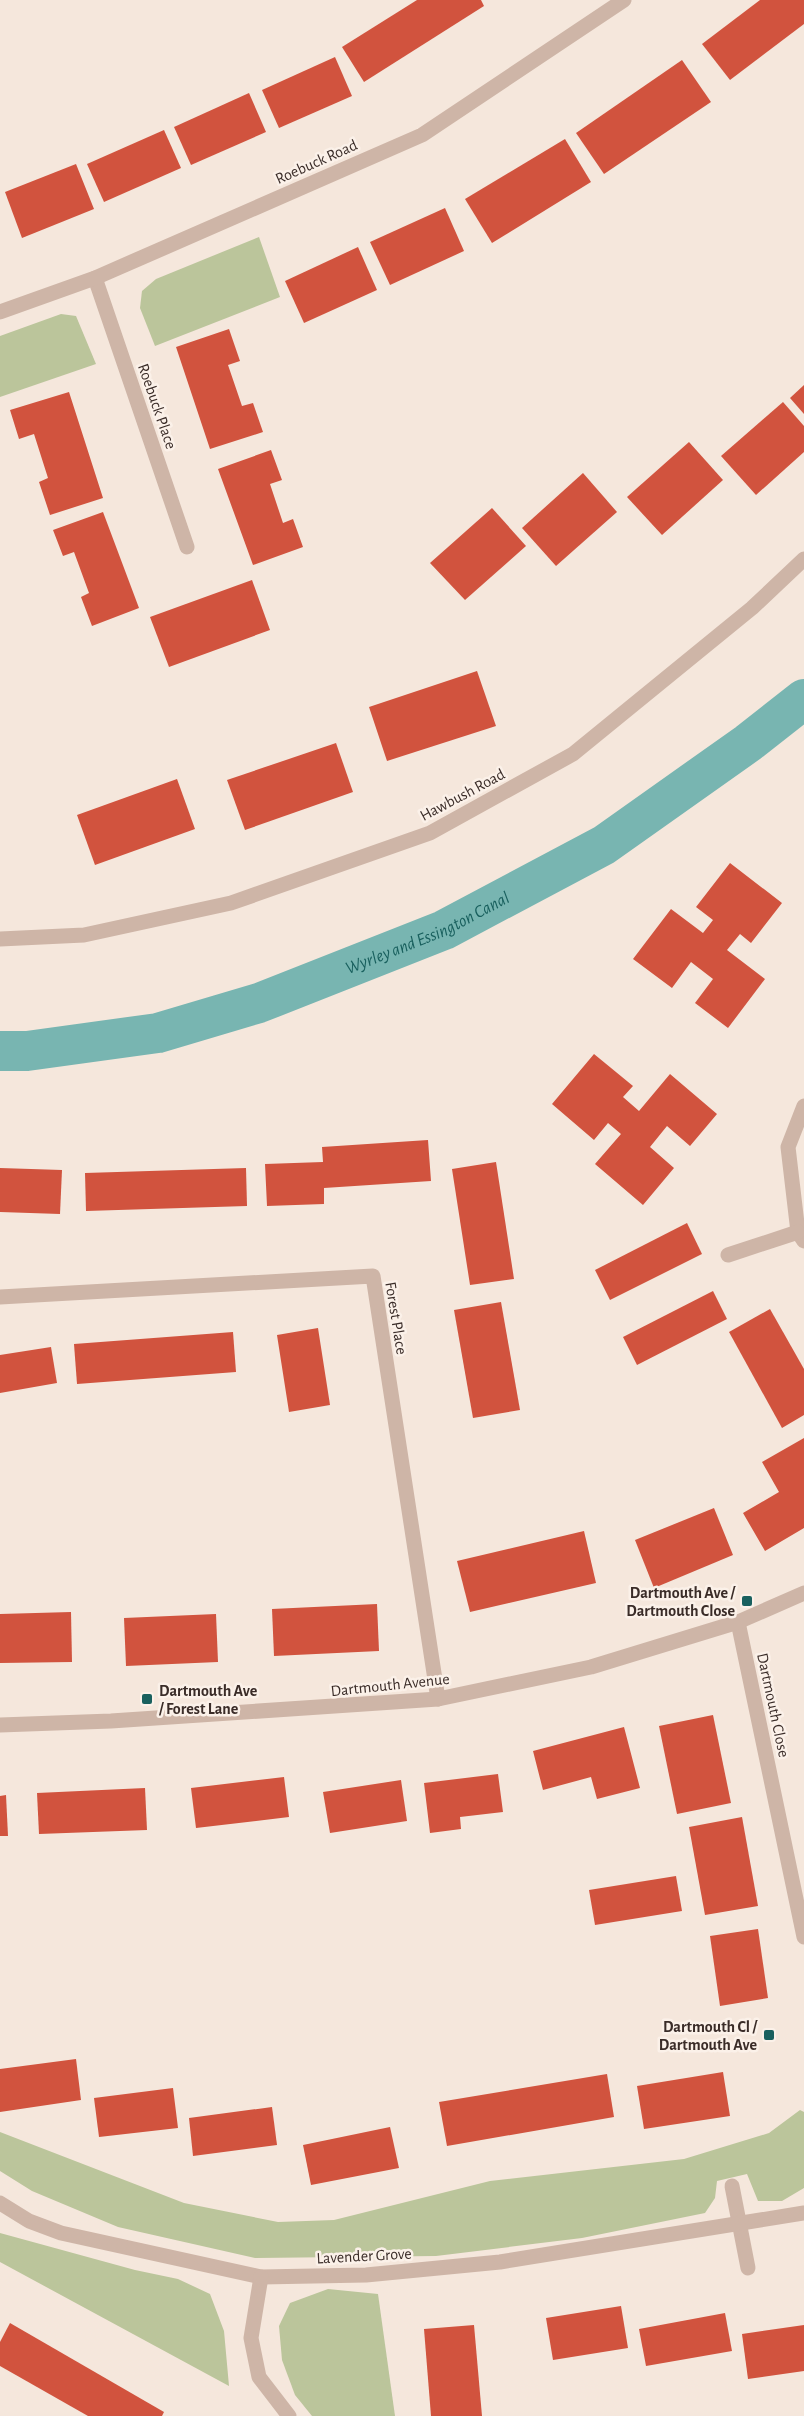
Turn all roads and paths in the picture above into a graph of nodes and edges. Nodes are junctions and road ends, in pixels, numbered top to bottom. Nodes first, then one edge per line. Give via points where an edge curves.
1 (624, 0) edge
2 (95, 278) junction
3 (0, 312) edge
4 (187, 547) dead end
5 (804, 559) edge
6 (0, 939) edge
7 (804, 1106) edge
8 (801, 1236) edge
9 (728, 1255) dead end
10 (0, 1297) edge
11 (804, 1593) edge
12 (738, 1622) junction
13 (438, 1699) junction
14 (0, 1725) edge
15 (804, 1937) edge
16 (732, 2186) dead end
17 (0, 2203) edge
18 (804, 2213) edge
19 (739, 2224) junction
20 (747, 2268) dead end
21 (261, 2277) junction
22 (289, 2416) edge

1 - 2 street, Roebuck Road via 422,135
2 - 3 street, Roebuck Road
2 - 4 street, Roebuck Place
5 - 6 street, Hawbush Road via 752,608 573,754 430,833 231,903 84,935
7 - 8 street via 788,1147
8 - 9 street
10 - 13 street, Forest Place via 373,1276
11 - 12 street, Dartmouth Avenue
12 - 13 street, Dartmouth Avenue via 591,1667
12 - 15 street, Dartmouth Close
13 - 14 street, Dartmouth Avenue
16 - 19 street
17 - 21 street, Lavender Grove via 29,2221 62,2233
18 - 19 street, Lavender Grove
19 - 20 street
19 - 21 street, Lavender Grove via 500,2262 366,2275
21 - 22 street via 251,2338 259,2377

